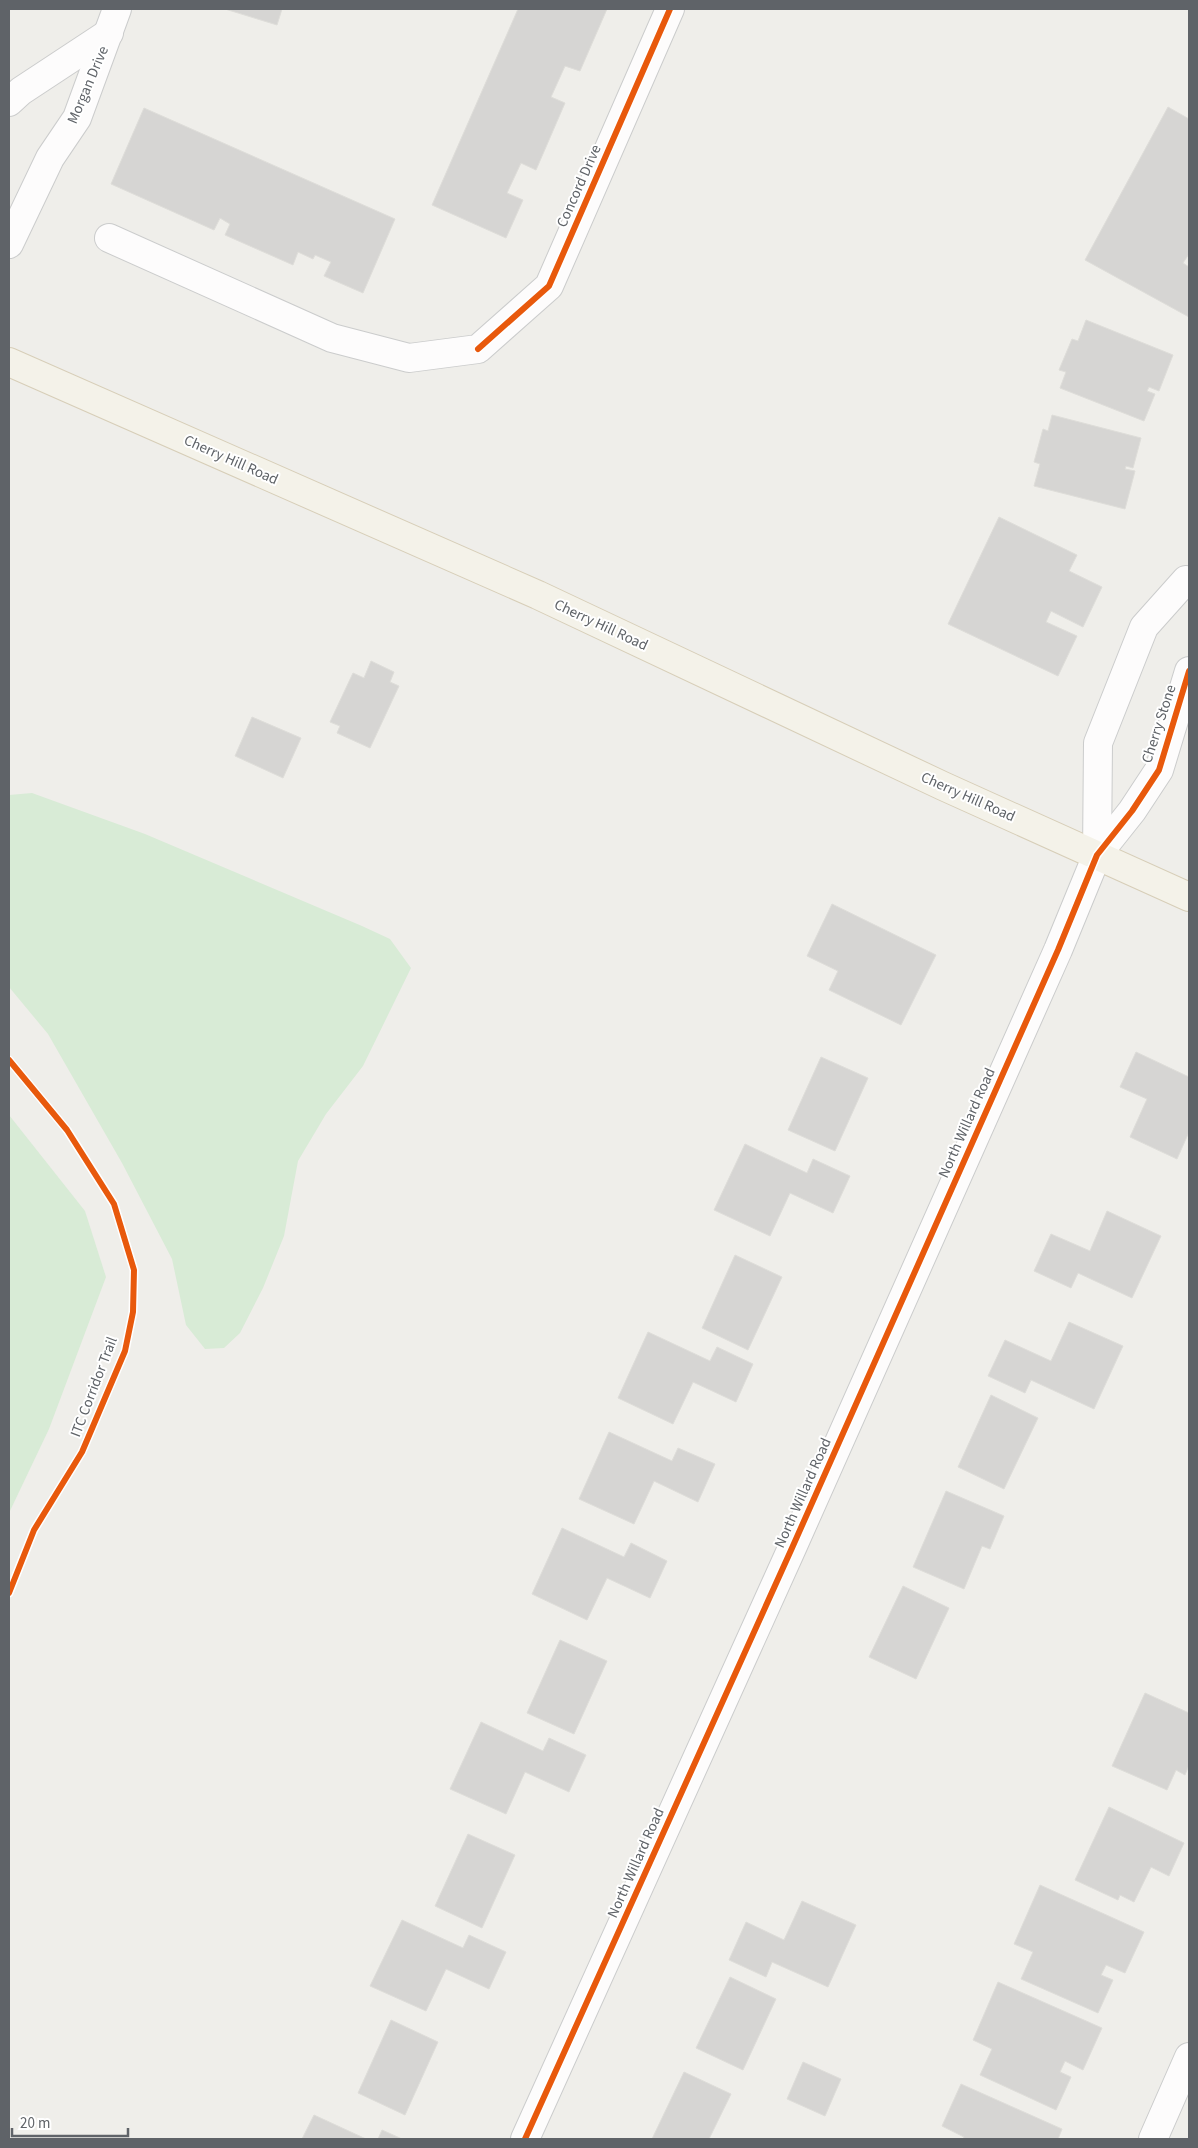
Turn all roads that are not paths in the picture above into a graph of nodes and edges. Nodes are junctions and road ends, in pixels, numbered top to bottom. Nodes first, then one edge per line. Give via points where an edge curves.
1 (670, 9) edge
2 (113, 21) edge
3 (9, 102) edge
4 (109, 238) dead end
5 (9, 244) edge
6 (9, 362) edge
7 (1188, 580) edge
8 (1189, 671) edge
9 (1097, 855) junction
10 (1189, 897) edge
11 (1188, 2063) edge
12 (525, 2139) edge
13 (1153, 2139) edge

1 - 4 street, Concord Drive via 549,286 478,349 409,358 332,338
2 - 3 street, Morgan Drive
2 - 5 street, Morgan Drive via 77,118 50,158
6 - 9 main road, Cherry Hill Road via 538,595
7 - 9 street via 1144,627 1098,743
8 - 9 street, Cherry Stone via 1159,770
9 - 10 main road, Cherry Hill Road
9 - 12 street, North Willard Road via 1058,950 796,1539
11 - 13 street

